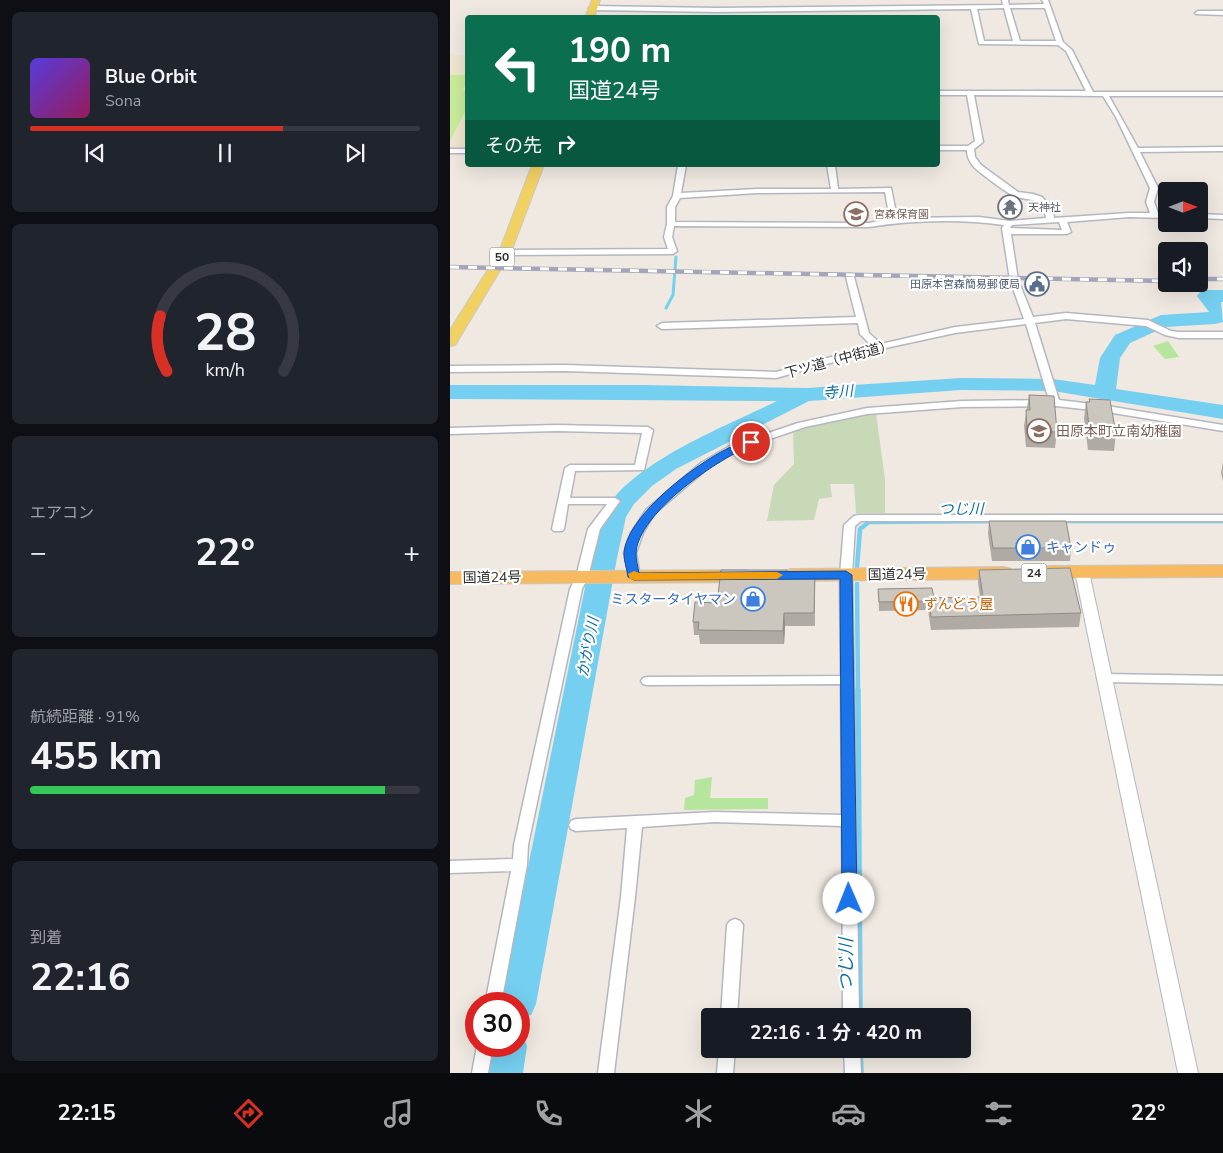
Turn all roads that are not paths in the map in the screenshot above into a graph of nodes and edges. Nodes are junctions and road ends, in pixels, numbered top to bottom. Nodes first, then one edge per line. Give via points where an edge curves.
1 (742, 0) edge
2 (874, 3) edge
3 (1006, 3) edge
4 (1046, 3) edge
5 (594, 4) edge
6 (973, 6) junction
7 (741, 9) junction
8 (722, 10) junction
9 (1198, 12) dead end
10 (1223, 13) edge
11 (721, 15) edge
12 (1017, 43) junction
13 (1060, 43) junction
14 (940, 93) edge
15 (971, 94) junction
16 (1091, 94) junction
17 (1105, 94) junction
18 (1223, 94) edge
19 (940, 148) edge
20 (970, 148) junction
21 (1135, 150) junction
22 (1223, 150) edge
23 (450, 151) edge
24 (465, 151) edge
25 (537, 167) edge
26 (682, 167) edge
27 (832, 167) edge
28 (835, 190) junction
29 (677, 196) junction
30 (1155, 215) junction
31 (1158, 215) edge
32 (1208, 216) edge
33 (1223, 217) edge
34 (1050, 219) junction
35 (1062, 219) junction
36 (894, 221) junction
37 (1010, 223) junction
38 (671, 224) junction
39 (1007, 232) junction
40 (505, 252) junction
41 (850, 277) dead end
42 (1029, 319) junction
43 (862, 320) junction
44 (662, 326) dead end
45 (1223, 335) edge
46 (450, 342) edge
47 (879, 347) junction
48 (450, 369) edge
49 (1054, 400) junction
50 (1223, 428) edge
51 (450, 431) edge
52 (564, 501) junction
53 (1223, 518) edge
54 (558, 529) dead end
55 (1223, 571) edge
56 (1082, 572) junction
57 (846, 575) junction
58 (585, 577) junction
59 (630, 577) junction
60 (450, 578) edge
61 (1103, 678) junction
62 (847, 680) junction
63 (1223, 680) edge
64 (646, 681) dead end
65 (848, 821) junction
66 (635, 822) junction
67 (576, 825) dead end
68 (520, 865) junction
69 (450, 867) edge
70 (735, 924) dead end
71 (495, 992) edge
72 (730, 1008) edge
73 (852, 1008) edge
74 (483, 1057) edge
75 (726, 1058) edge
76 (852, 1058) edge
77 (480, 1073) edge
78 (606, 1073) edge
79 (725, 1073) edge
80 (852, 1073) edge
81 (1188, 1073) edge

1 - 7 street
2 - 6 street
2 - 7 street
3 - 4 street
3 - 6 street
3 - 12 street
4 - 13 street
5 - 8 street
6 - 12 street via 981,43
7 - 8 street
8 - 11 street
9 - 10 street
12 - 13 street
13 - 16 street via 1069,50
14 - 15 street
15 - 16 street
15 - 20 street via 978,142
16 - 17 street
17 - 18 street
17 - 21 street
19 - 20 street
20 - 34 street via 971,158 978,167 1016,194 1039,199 1049,210
21 - 22 street
21 - 30 street via 1154,188 1150,202
23 - 24 street
25 - 40 main road, 50
26 - 29 street
27 - 28 street
28 - 29 street
28 - 36 street via 888,190
29 - 38 street via 671,207
30 - 31 street
30 - 35 street
32 - 33 street
34 - 35 street
34 - 37 street
35 - 39 street via 1066,232
36 - 37 street via 979,219
36 - 38 street via 850,225
37 - 39 street
38 - 40 street via 668,237 673,251
39 - 42 street via 1014,280
40 - 46 main road, 50
41 - 43 street
42 - 45 street, 下ツ道（中街道） via 1066,316 1114,318 1148,323 1179,335
42 - 47 street, 下ツ道（中街道） via 954,330
42 - 49 street
43 - 44 street
43 - 47 street via 865,334
47 - 48 street, 下ツ道（中街道） via 776,375 564,368
49 - 50 street
49 - 59 street via 867,411 802,425 734,448 705,465 650,512 630,553
51 - 52 street via 648,430 640,468 570,468
52 - 54 street
52 - 58 street via 615,501 594,529
53 - 57 street via 858,518 850,525
55 - 56 highway, 国道24号 / 24
56 - 57 highway, 国道24号 / 24
56 - 61 street
57 - 59 highway, 国道24号 / 24
57 - 62 street
58 - 59 highway, 国道24号 / 24
58 - 60 highway, 国道24号 / 24
58 - 68 street via 576,589 521,845
61 - 63 street
61 - 81 street
62 - 64 street
62 - 65 street
65 - 66 street via 715,817
65 - 73 street
66 - 67 street
66 - 78 street
68 - 69 street
68 - 71 street
70 - 72 street
74 - 77 street
75 - 79 street
76 - 80 street

